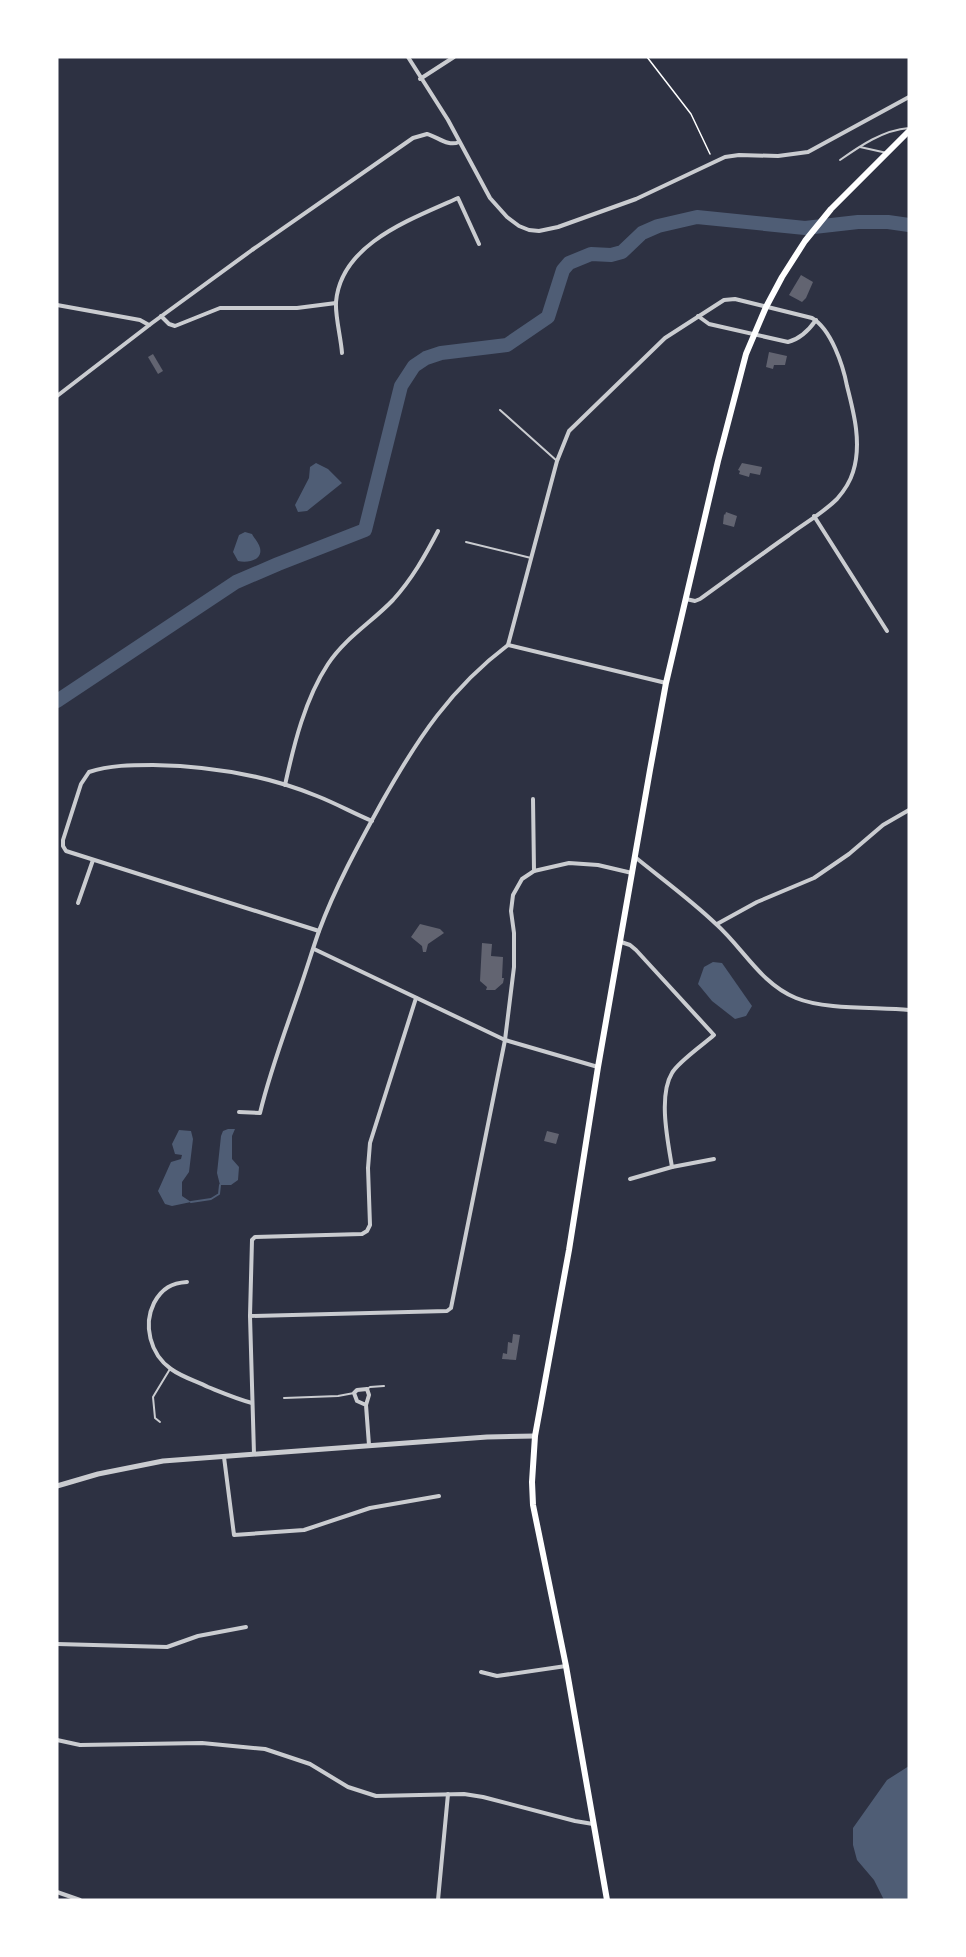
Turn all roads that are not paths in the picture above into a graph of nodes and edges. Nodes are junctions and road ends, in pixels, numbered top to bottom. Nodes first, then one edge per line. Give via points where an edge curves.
1 (408, 57) edge
2 (454, 57) edge
3 (420, 79) junction
4 (909, 97) edge
5 (909, 130) edge
6 (459, 142) junction
7 (860, 147) junction
8 (887, 153) junction
9 (840, 160) dead end
10 (479, 244) dead end
11 (336, 303) junction
12 (57, 305) edge
13 (766, 307) junction
14 (161, 316) junction
15 (698, 316) junction
16 (816, 320) junction
17 (149, 325) junction
18 (753, 335) junction
19 (342, 353) dead end
20 (57, 396) edge
21 (500, 410) dead end
22 (557, 461) junction
23 (814, 516) junction
24 (438, 531) dead end
25 (466, 542) dead end
26 (532, 558) junction
27 (686, 599) junction
28 (887, 631) dead end
29 (508, 645) junction
30 (666, 683) junction
31 (285, 785) junction
32 (533, 799) dead end
33 (909, 810) edge
34 (372, 821) junction
35 (635, 856) junction
36 (93, 860) junction
37 (534, 871) junction
38 (632, 873) junction
39 (78, 903) dead end
40 (717, 924) junction
41 (320, 931) junction
42 (621, 942) junction
43 (314, 950) junction
44 (416, 998) junction
45 (909, 1010) edge
46 (505, 1040) junction
47 (598, 1067) junction
48 (239, 1112) dead end
49 (714, 1159) dead end
50 (672, 1167) junction
51 (630, 1179) dead end
52 (187, 1282) dead end
53 (250, 1316) junction
54 (170, 1369) junction
55 (384, 1386) dead end
56 (367, 1389) junction
57 (354, 1393) junction
58 (284, 1398) dead end
59 (252, 1402) junction
60 (366, 1405) junction
61 (160, 1422) dead end
62 (535, 1436) junction
63 (369, 1446) junction
64 (254, 1454) junction
65 (224, 1456) junction
66 (57, 1486) edge
67 (439, 1496) dead end
68 (246, 1627) dead end
69 (57, 1644) edge
70 (566, 1666) junction
71 (481, 1672) dead end
72 (57, 1740) edge
73 (448, 1794) junction
74 (593, 1824) junction
75 (57, 1892) edge
76 (80, 1900) edge
77 (438, 1900) edge
78 (607, 1900) edge

1 - 3 street
2 - 3 street
3 - 6 street
4 - 6 street via 808,152 725,157 647,195 539,231 519,226 499,209
5 - 7 lane via 891,132
5 - 8 main road
6 - 14 street via 449,143 427,134 413,138
7 - 8 lane
7 - 9 lane
8 - 13 main road via 805,241
10 - 11 street via 458,198 375,240 343,277
11 - 14 street via 297,308 220,308 175,326
11 - 19 street
12 - 17 street
13 - 15 street via 724,300
13 - 16 street
13 - 18 main road
14 - 17 street
15 - 18 street via 709,324
15 - 22 street via 665,338 576,423 565,437
16 - 18 street via 794,341
16 - 23 street via 836,350 845,377 857,453 846,488
17 - 20 street
18 - 27 main road
21 - 22 lane
22 - 26 street
23 - 27 street via 700,599
23 - 28 street
24 - 31 street via 411,580 329,664 303,722
25 - 26 lane
26 - 29 street
27 - 30 main road
29 - 30 street
29 - 34 street via 458,689 426,729
30 - 35 main road
31 - 34 street
31 - 36 street via 206,768 133,765 89,772 81,783 63,846 66,851
32 - 37 street
33 - 40 street via 814,878
34 - 41 street
35 - 38 main road
35 - 40 street
36 - 39 street
36 - 41 street
37 - 38 street via 569,863
37 - 46 street via 522,879 513,895 514,968
38 - 42 main road
40 - 45 street via 765,978 796,998 813,1003
41 - 43 street
42 - 47 main road
42 - 50 street via 636,950 714,1035 672,1071 668,1083 666,1123
43 - 44 street
43 - 48 street via 260,1113
44 - 46 street
44 - 53 street via 370,1143 367,1231 255,1237
46 - 47 street
46 - 53 street via 451,1308
47 - 62 main road
49 - 50 street
50 - 51 street
52 - 54 street via 166,1287 150,1316 150,1339
53 - 59 street
54 - 59 street
54 - 61 lane via 153,1397 155,1418
55 - 56 lane
56 - 57 street
56 - 60 street
57 - 58 lane
57 - 60 street via 357,1401
59 - 64 street
60 - 63 street
62 - 63 street
62 - 70 main road via 533,1505
63 - 64 street
64 - 65 street
65 - 66 street via 130,1467
65 - 67 street via 234,1535 304,1530 370,1508
68 - 69 street via 198,1636 167,1647
70 - 71 street via 497,1676
70 - 74 main road
72 - 73 street via 80,1745 202,1743 265,1749 310,1764 361,1792 388,1797
73 - 74 street via 483,1797
73 - 77 street
74 - 78 main road
75 - 76 street

